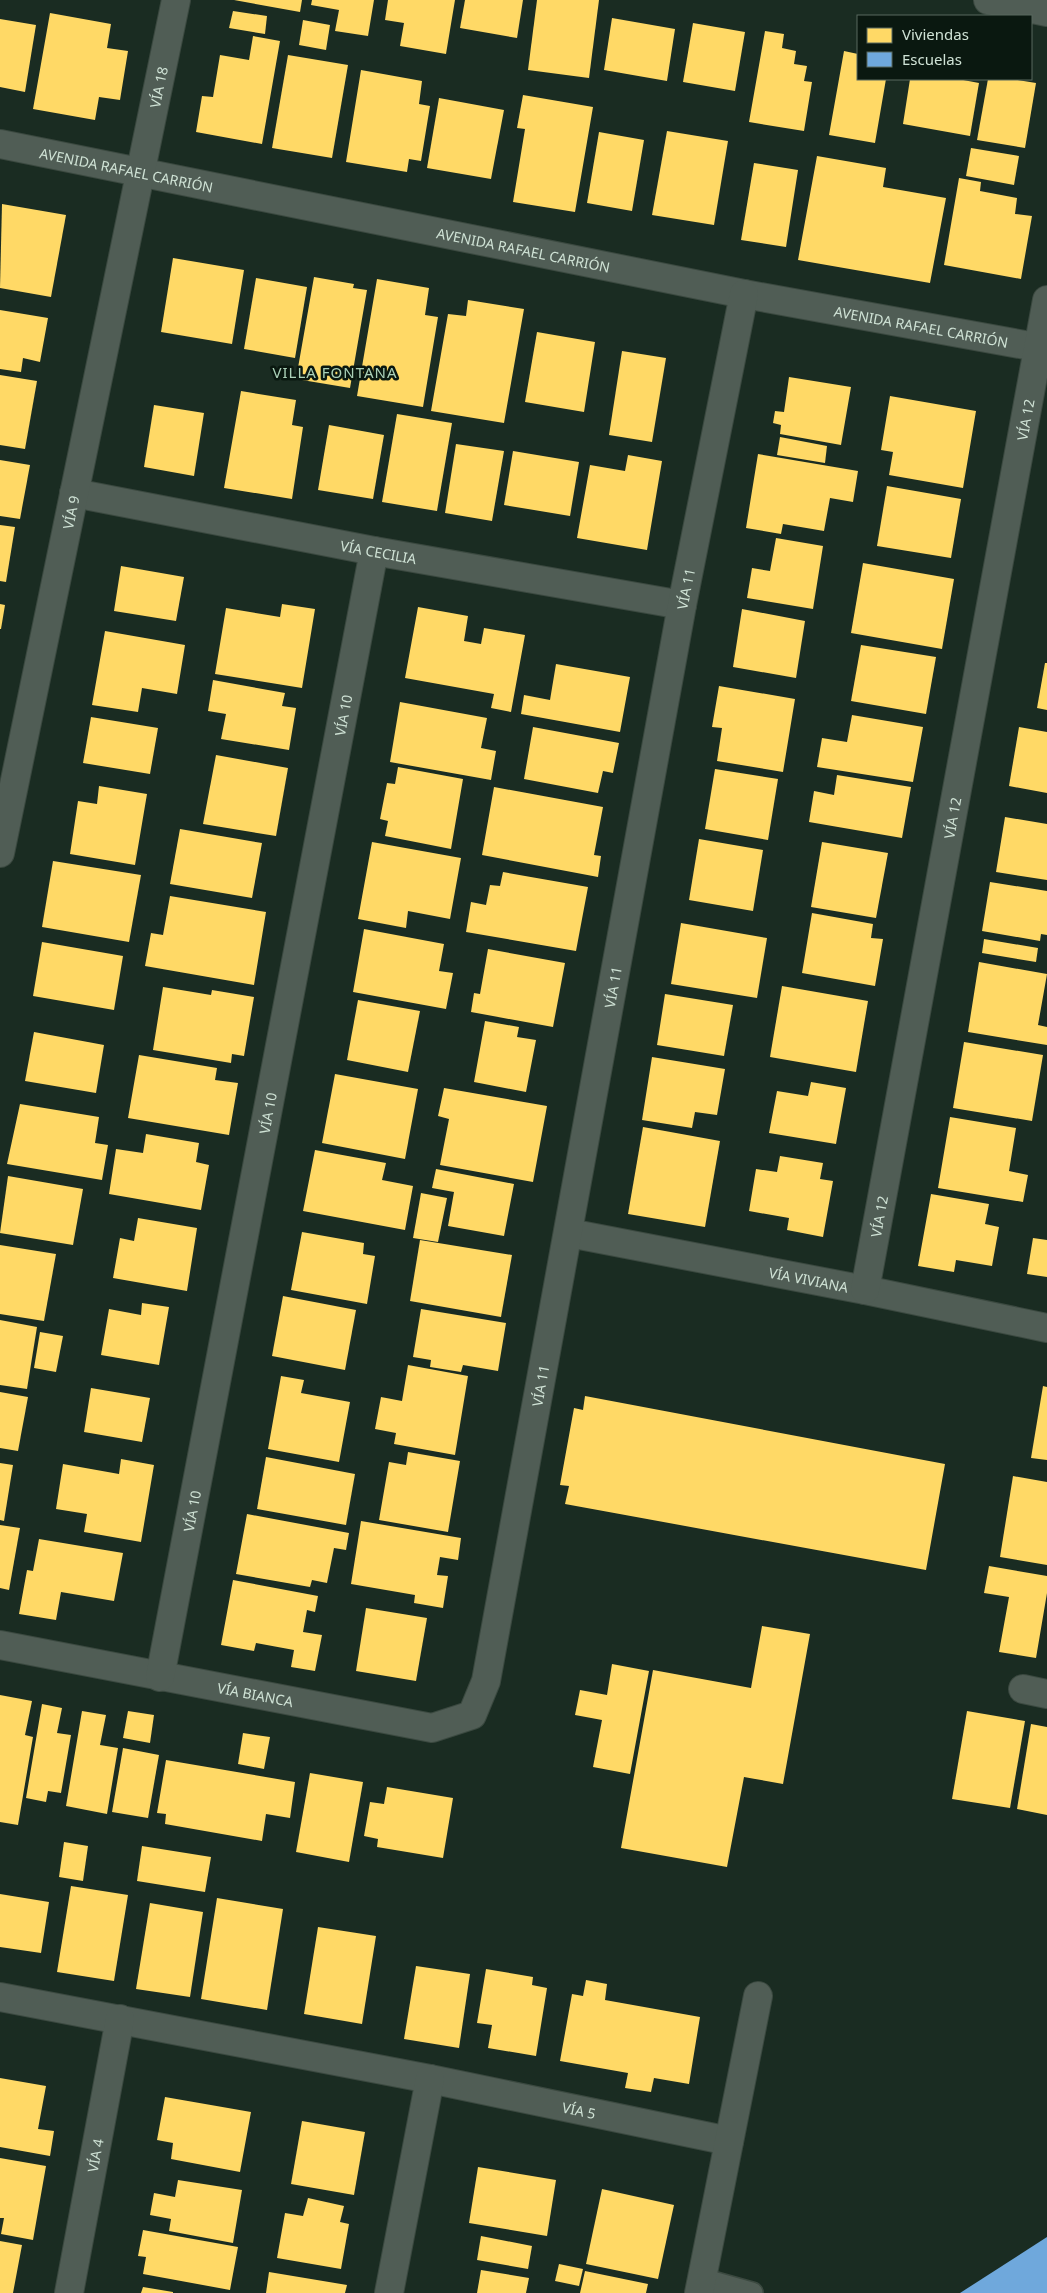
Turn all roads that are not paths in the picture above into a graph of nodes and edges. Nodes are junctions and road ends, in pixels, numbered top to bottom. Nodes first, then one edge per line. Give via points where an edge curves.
1 (176, 0) edge
2 (988, 0) edge
3 (1047, 12) edge
4 (0, 144) edge
5 (139, 173) junction
6 (744, 294) junction
7 (1047, 300) edge
8 (1043, 348) edge
9 (74, 493) junction
10 (374, 551) junction
11 (682, 605) junction
12 (6, 788) edge
13 (0, 853) edge
14 (569, 1233) junction
15 (865, 1290) junction
16 (1047, 1328) edge
17 (0, 1645) edge
18 (160, 1677) junction
19 (486, 1681) joint
20 (758, 1996) dead end
21 (0, 1997) edge
22 (120, 2018) junction
23 (430, 2080) junction
24 (728, 2141) junction
25 (700, 2286) edge
26 (69, 2293) edge
27 (389, 2293) edge
28 (752, 2293) edge

1 - 5 street, VÍA 18
2 - 3 street
4 - 5 street, AVENIDA RAFAEL CARRIÓN
5 - 6 street, AVENIDA RAFAEL CARRIÓN
5 - 9 street, VÍA 9
6 - 8 street, AVENIDA RAFAEL CARRIÓN
6 - 11 street, VÍA 11
7 - 8 street, VÍA 12
8 - 15 street, VÍA 12
9 - 10 street, VÍA CECILIA
9 - 12 street, VÍA 9
10 - 11 street, VÍA CECILIA
10 - 18 street, VÍA 10
11 - 14 street, VÍA 11
12 - 13 street, VÍA 9
14 - 15 street, VÍA VIVIANA
14 - 19 street, VÍA 11
15 - 16 street, VÍA VIVIANA
17 - 18 street, VÍA BIANCA
18 - 19 street, VÍA BIANCA via 432,1728 472,1716
20 - 24 street
21 - 22 street
22 - 23 street, VÍA 5
22 - 26 street, VÍA 4
23 - 24 street, VÍA 5
23 - 27 street
24 - 25 street
25 - 28 lane

